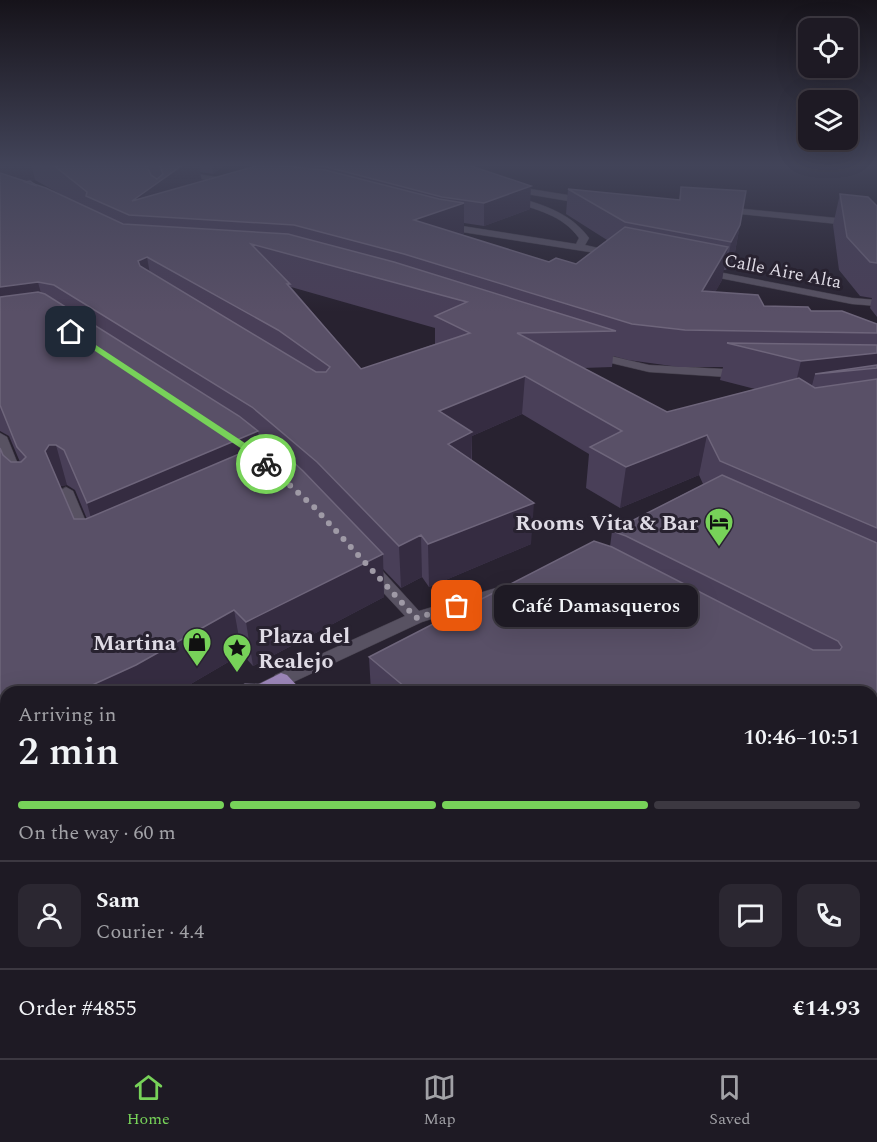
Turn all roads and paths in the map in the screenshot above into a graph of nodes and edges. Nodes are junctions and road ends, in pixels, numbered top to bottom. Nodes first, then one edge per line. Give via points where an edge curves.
1 (555, 213) edge
2 (748, 213) edge
3 (429, 222) edge
4 (877, 225) edge
5 (580, 246) junction
6 (627, 256) edge
7 (696, 271) edge
8 (877, 303) edge
9 (582, 352) edge
10 (749, 374) edge
11 (0, 437) edge
12 (66, 490) edge
13 (22, 491) edge
14 (88, 545) edge
15 (359, 556) edge
16 (526, 584) edge
17 (416, 618) junction
18 (288, 686) edge

1 - 5 street via 578,227 584,238
2 - 4 street
3 - 5 street
5 - 6 street
7 - 8 street, Calle Aire Alta
9 - 10 street via 627,366 679,373
11 - 13 street
12 - 14 street
15 - 17 street
16 - 17 street
17 - 18 street

